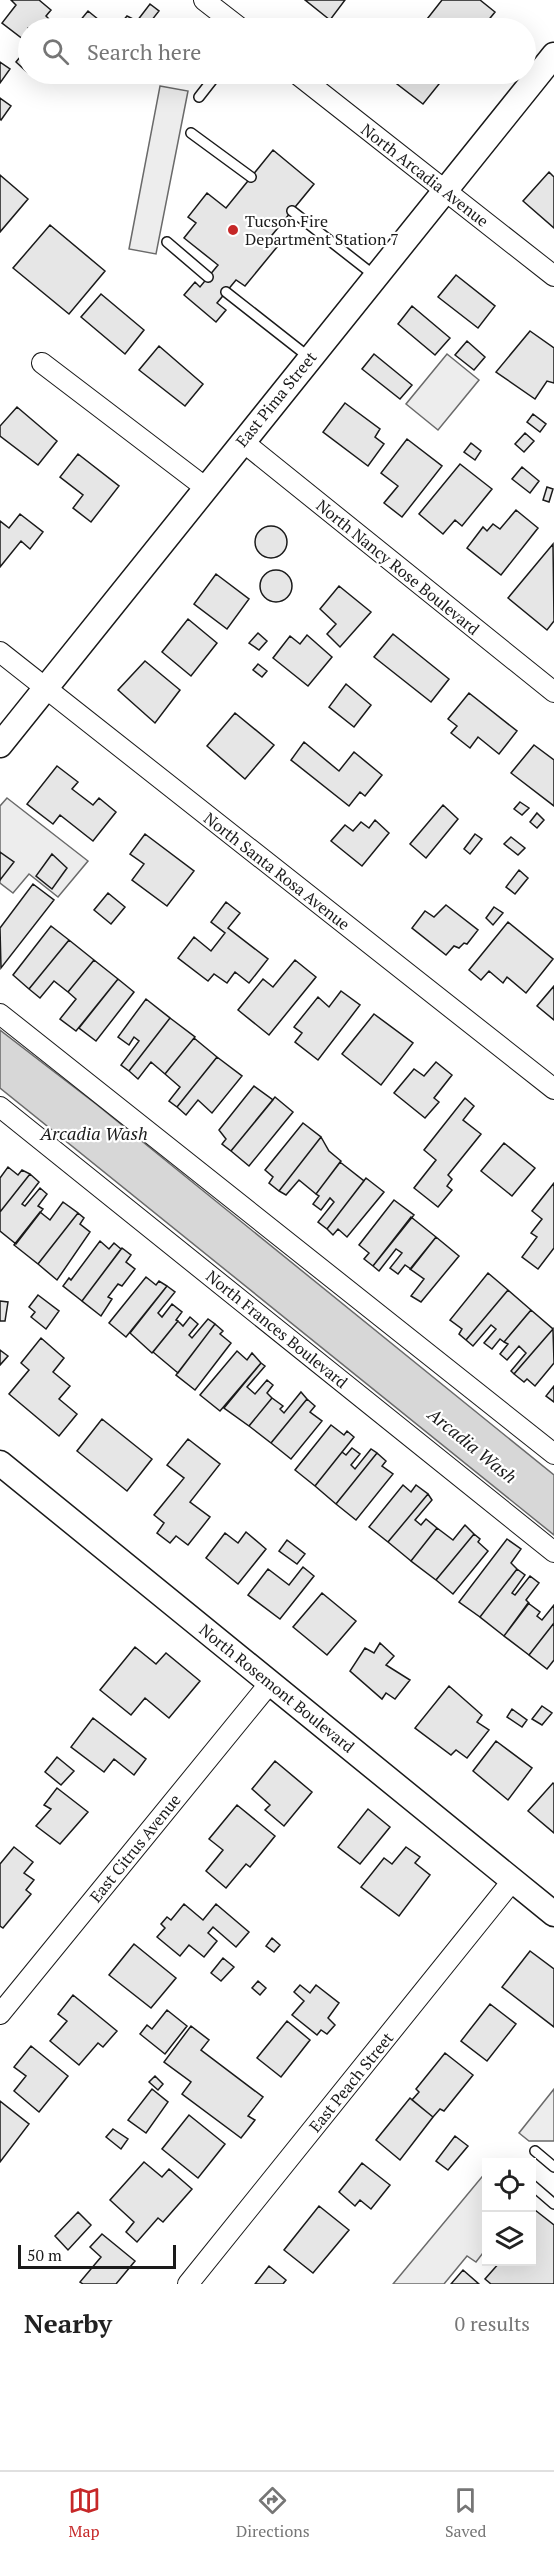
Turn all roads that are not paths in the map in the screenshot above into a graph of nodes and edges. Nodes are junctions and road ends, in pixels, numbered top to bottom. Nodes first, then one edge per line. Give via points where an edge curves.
1 (204, 0) edge
2 (227, 18) edge
3 (554, 55) edge
4 (536, 77) edge
5 (209, 84) edge
6 (310, 84) edge
7 (531, 84) edge
8 (198, 97) dead end
9 (191, 133) dead end
10 (251, 177) dead end
11 (445, 190) junction
12 (292, 211) dead end
13 (167, 242) dead end
14 (554, 276) edge
15 (208, 277) dead end
16 (376, 277) junction
17 (226, 292) dead end
18 (310, 358) junction
19 (42, 363) dead end
20 (242, 441) junction
21 (206, 488) junction
22 (0, 652) edge
23 (46, 688) junction
24 (554, 692) edge
25 (0, 745) edge
26 (0, 1014) edge
27 (554, 1089) edge
28 (0, 1107) edge
29 (554, 1454) edge
30 (0, 1463) edge
31 (554, 1552) edge
32 (270, 1683) junction
33 (513, 1880) junction
34 (554, 1914) edge
35 (0, 2014) edge
36 (535, 2151) dead end
37 (554, 2167) edge
38 (536, 2189) edge
39 (554, 2204) edge
40 (188, 2284) edge

1 - 2 street
3 - 4 street, East Pima Street
5 - 8 lane
6 - 11 street, North Arcadia Avenue
7 - 11 street, East Pima Street
9 - 10 lane
11 - 14 street, North Arcadia Avenue
11 - 16 street, East Pima Street
12 - 16 lane
13 - 15 lane
16 - 18 street, East Pima Street
17 - 18 lane
18 - 20 street, East Pima Street
19 - 21 street
20 - 21 street, East Pima Street
20 - 24 street, North Nancy Rose Boulevard
21 - 23 street, East Pima Street
22 - 23 street, North Santa Rosa Avenue
23 - 25 street, East Pima Street
23 - 27 street, North Santa Rosa Avenue
26 - 29 street
28 - 31 street, North Frances Boulevard
30 - 32 street, North Rosemont Boulevard
32 - 33 street, North Rosemont Boulevard
32 - 35 street, East Citrus Avenue
33 - 34 street, North Rosemont Boulevard
33 - 40 street, East Peach Street
36 - 37 lane
38 - 39 lane

